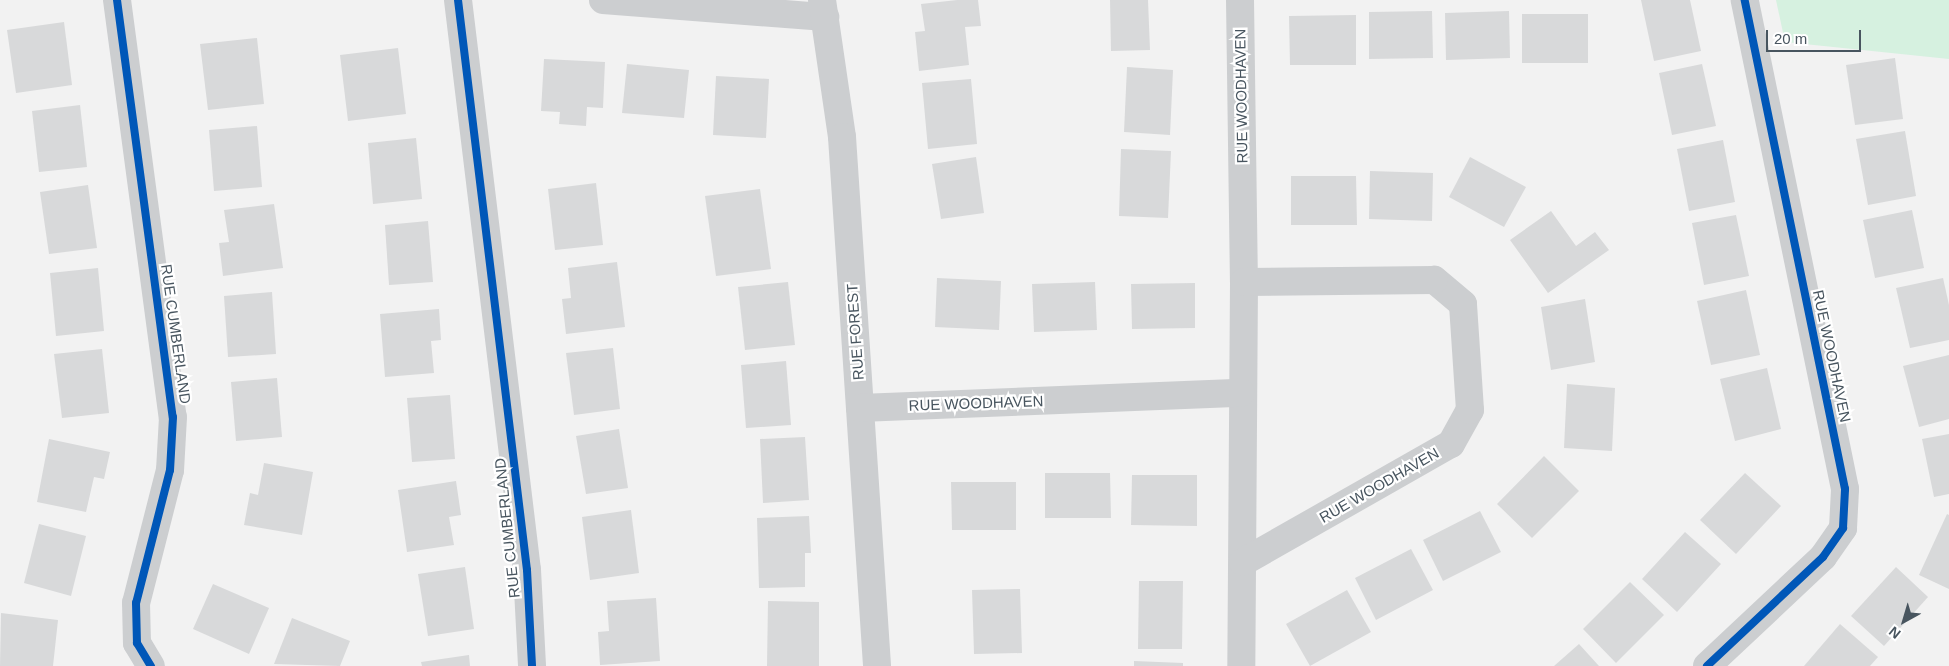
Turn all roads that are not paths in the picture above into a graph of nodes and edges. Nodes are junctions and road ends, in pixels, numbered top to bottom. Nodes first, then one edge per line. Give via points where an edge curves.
1 (117, 0) edge
2 (458, 0) edge
3 (603, 0) edge
4 (1240, 0) edge
5 (1745, 0) edge
6 (823, 9) edge
7 (1244, 282) junction
8 (1241, 393) junction
9 (860, 408) junction
10 (1243, 562) junction
11 (151, 666) edge
12 (532, 666) edge
13 (877, 666) edge
14 (1241, 666) edge
15 (1708, 666) edge

1 - 11 street, RUE CUMBERLAND via 173,417 170,470 136,603 137,643
2 - 12 street, RUE CUMBERLAND via 528,570
3 - 6 street
4 - 7 street, RUE WOODHAVEN
5 - 15 street, RUE WOODHAVEN via 1845,489 1843,528 1822,557
6 - 9 street, RUE FOREST via 842,137
7 - 8 street, RUE WOODHAVEN
7 - 10 street, RUE WOODHAVEN via 1434,280 1463,304 1470,410 1451,444
8 - 9 street, RUE WOODHAVEN
8 - 10 street, RUE WOODHAVEN
9 - 13 street, RUE FOREST
10 - 14 street, RUE WOODHAVEN

